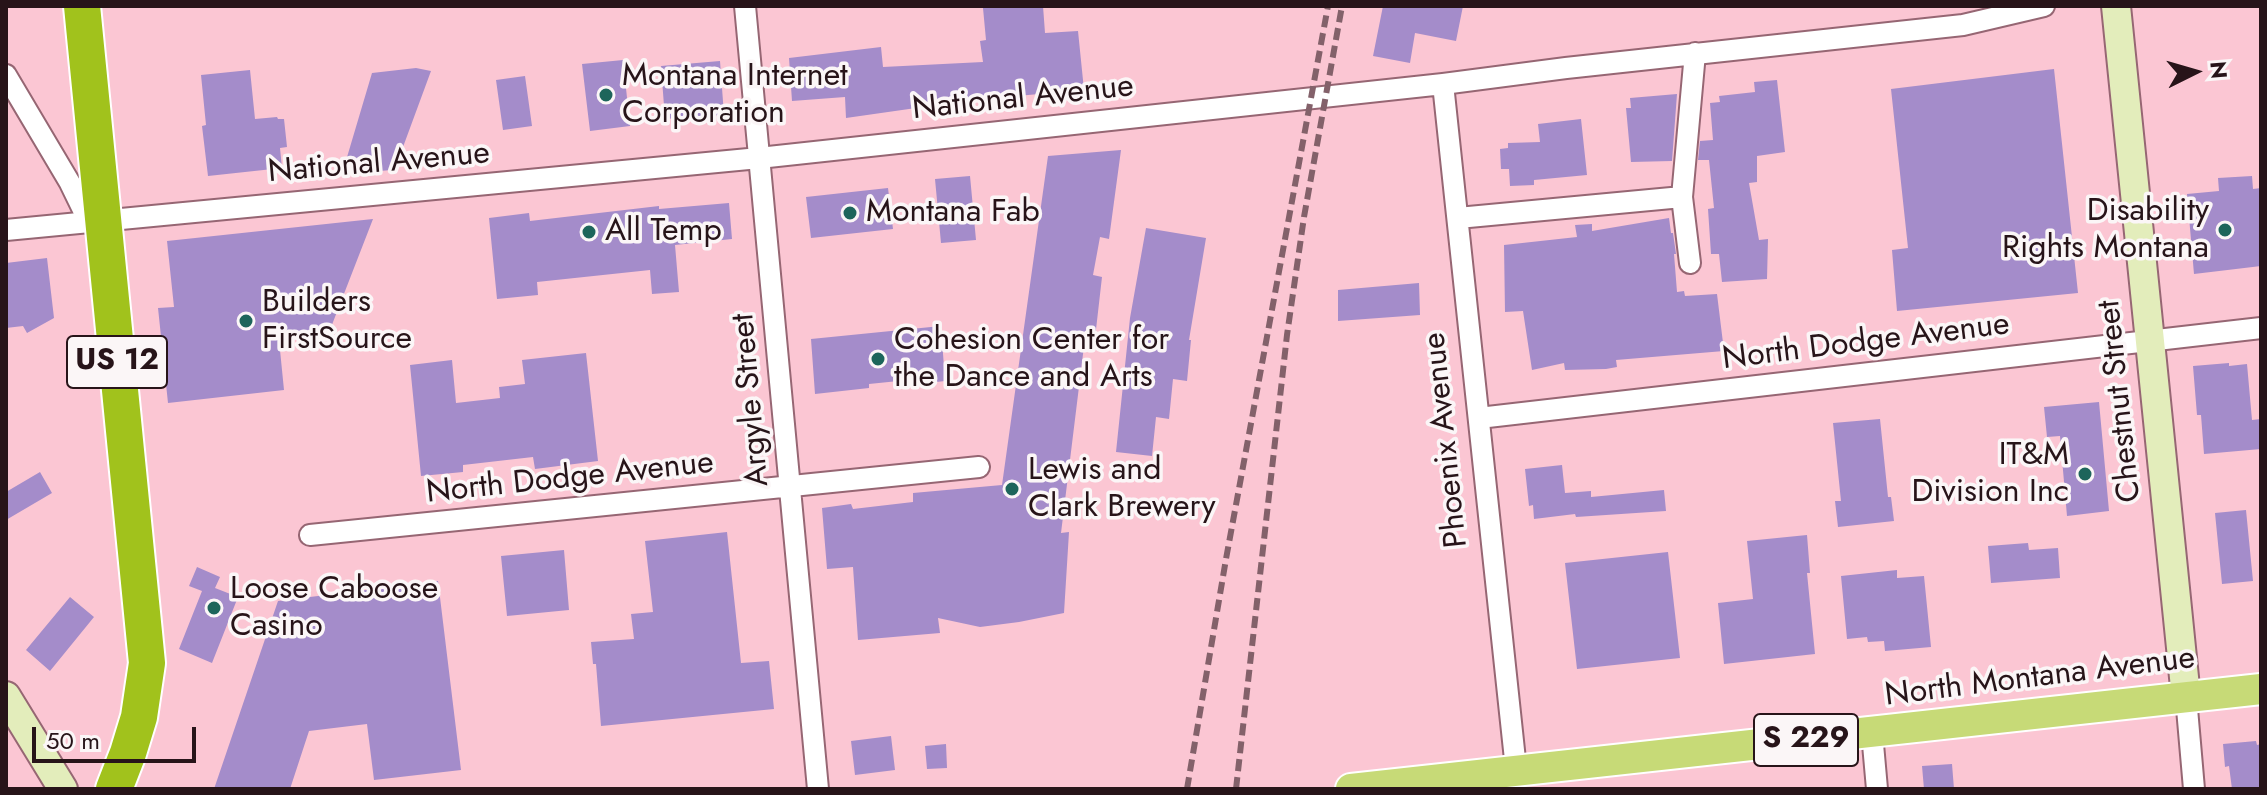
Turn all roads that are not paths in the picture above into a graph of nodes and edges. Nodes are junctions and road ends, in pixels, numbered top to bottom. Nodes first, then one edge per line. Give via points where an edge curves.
1 (82, 6) edge
2 (745, 6) edge
3 (2044, 6) edge
4 (2116, 6) edge
5 (1695, 53) junction
6 (6, 75) edge
7 (1443, 84) junction
8 (759, 158) junction
9 (1682, 197) junction
10 (1458, 218) junction
11 (95, 221) junction
12 (6, 230) edge
13 (1690, 263) dead end
14 (2261, 328) edge
15 (2150, 340) junction
16 (1479, 418) junction
17 (979, 467) dead end
18 (790, 487) junction
19 (310, 535) dead end
20 (2261, 689) edge
21 (6, 696) edge
22 (2186, 697) junction
23 (1872, 733) junction
24 (1517, 779) edge
25 (63, 789) edge
26 (114, 789) edge
27 (818, 789) edge
28 (1351, 789) edge
29 (1877, 789) edge
30 (2194, 789) edge

1 - 11 highway, US 12
2 - 8 street, Argyle Street
3 - 5 street, National Avenue via 1963,25
4 - 15 street, Chestnut Street
5 - 7 street, National Avenue
5 - 9 street
6 - 11 street
7 - 8 street, National Avenue
7 - 10 street, Phoenix Avenue
8 - 11 street, National Avenue
8 - 18 street, Argyle Street
9 - 10 street
9 - 13 street
10 - 16 street, Phoenix Avenue
11 - 12 street, National Avenue
11 - 26 highway, US 12 via 147,663 139,717
14 - 15 street, North Dodge Avenue
15 - 16 street, North Dodge Avenue
15 - 22 street, Chestnut Street
16 - 24 street, Phoenix Avenue
17 - 18 street, North Dodge Avenue
18 - 19 street, North Dodge Avenue
18 - 27 street, Argyle Street
20 - 22 main road, North Montana Avenue / S 229
21 - 25 street
22 - 23 main road, North Montana Avenue / S 229
22 - 30 street, Chestnut Street
23 - 24 main road, North Montana Avenue / S 229
23 - 29 street
24 - 28 main road, North Montana Avenue / S 229

